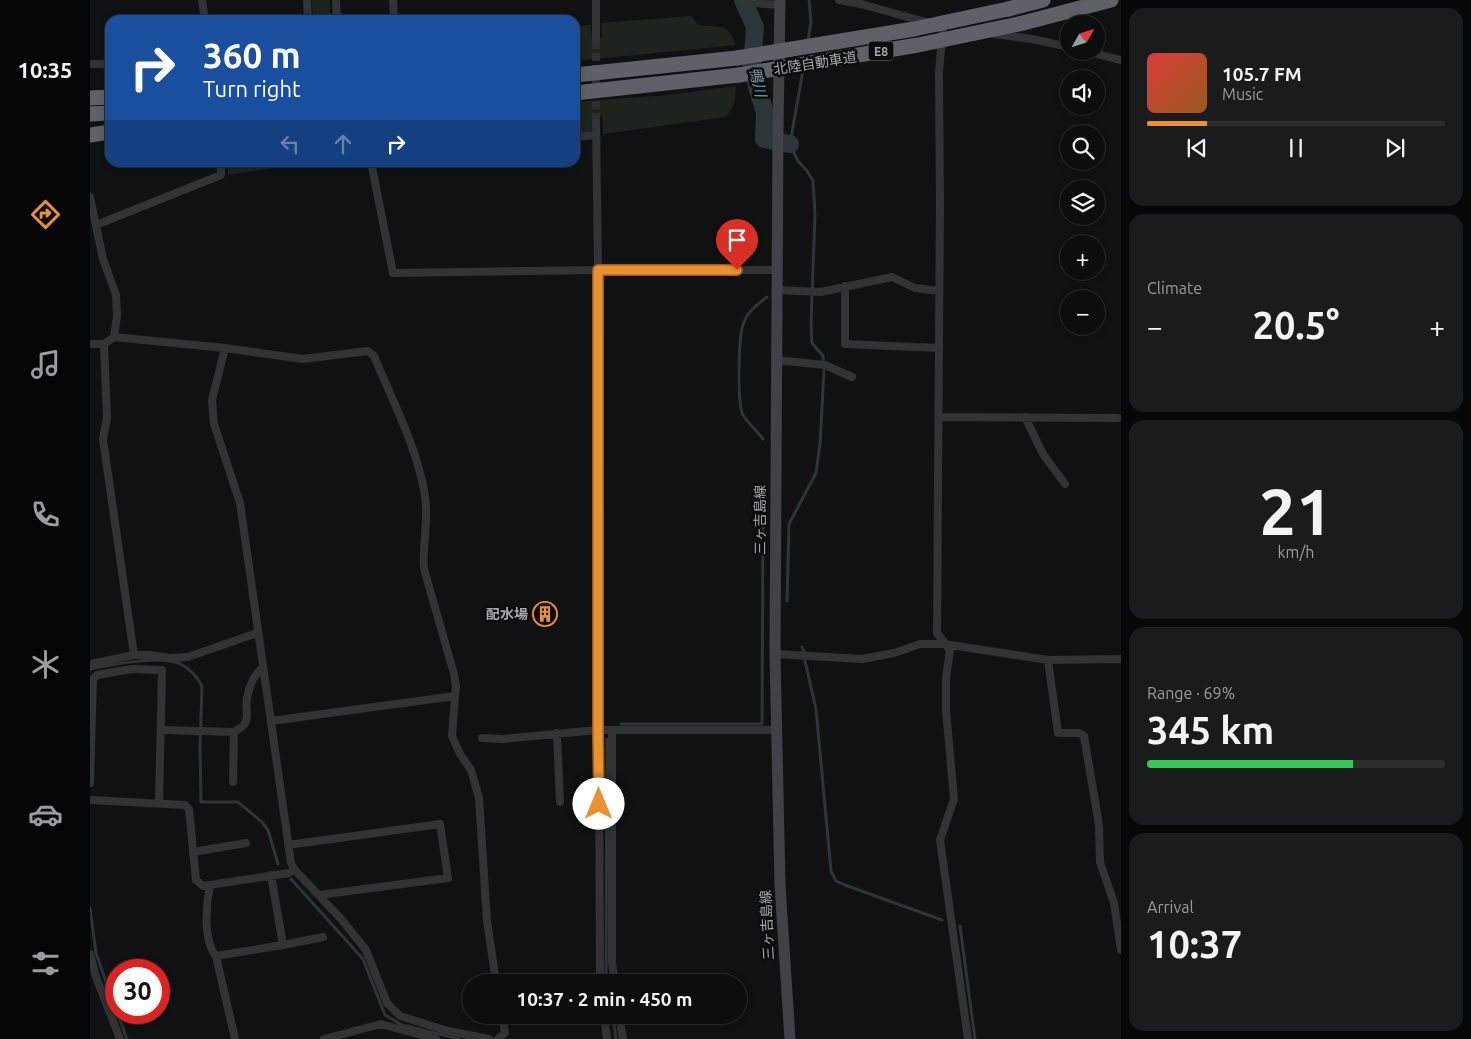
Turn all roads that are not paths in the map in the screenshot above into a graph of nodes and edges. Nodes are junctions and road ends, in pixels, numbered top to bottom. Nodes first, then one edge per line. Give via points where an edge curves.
1 (202, 0) edge
2 (307, 0) edge
3 (336, 0) edge
4 (393, 0) edge
5 (596, 0) edge
6 (744, 0) edge
7 (838, 0) edge
8 (1043, 0) edge
9 (1111, 0) edge
10 (780, 2) edge
11 (204, 15) edge
12 (308, 15) edge
13 (337, 15) edge
14 (394, 15) edge
15 (943, 26) junction
16 (596, 40) tunnel mouth
17 (1060, 46) edge
18 (1105, 56) edge
19 (1121, 60) edge
20 (90, 64) edge
21 (105, 64) edge
22 (580, 74) edge
23 (90, 90) edge
24 (105, 90) edge
25 (580, 92) edge
26 (105, 97) edge
27 (90, 98) edge
28 (105, 113) edge
29 (90, 114) edge
30 (596, 121) tunnel mouth
31 (105, 133) edge
32 (90, 135) edge
33 (596, 135) junction
34 (580, 137) edge
35 (221, 167) edge
36 (372, 167) edge
37 (90, 197) edge
38 (96, 225) junction
39 (598, 270) junction
40 (777, 270) junction
41 (845, 286) junction
42 (777, 290) junction
43 (939, 291) junction
44 (114, 336) junction
45 (90, 344) edge
46 (104, 344) junction
47 (225, 348) junction
48 (939, 348) junction
49 (776, 360) junction
50 (852, 377) dead end
51 (939, 417) junction
52 (1025, 418) junction
53 (1118, 418) dead end
54 (1065, 484) dead end
55 (258, 633) junction
56 (944, 644) junction
57 (775, 654) junction
58 (134, 655) junction
59 (1121, 659) edge
60 (1048, 660) junction
61 (90, 664) edge
62 (263, 666) junction
63 (455, 696) junction
64 (91, 707) edge
65 (270, 721) junction
66 (160, 730) junction
67 (598, 730) junction
68 (612, 730) junction
69 (777, 730) junction
70 (234, 732) junction
71 (557, 734) junction
72 (482, 738) dead end
73 (234, 782) dead end
74 (90, 783) edge
75 (90, 800) edge
76 (560, 802) dead end
77 (159, 803) junction
78 (246, 842) dead end
79 (288, 845) junction
80 (193, 852) junction
81 (294, 869) junction
82 (271, 875) junction
83 (210, 885) junction
84 (319, 895) junction
85 (323, 938) dead end
86 (283, 945) junction
87 (1121, 950) edge
88 (90, 954) edge
89 (216, 956) junction
90 (495, 974) edge
91 (600, 974) edge
92 (614, 974) edge
93 (400, 1016) junction
94 (504, 1024) edge
95 (605, 1024) edge
96 (620, 1024) edge
97 (398, 1028) junction
98 (120, 1039) edge
99 (234, 1039) edge
100 (324, 1039) edge
101 (436, 1039) edge
102 (489, 1039) edge
103 (498, 1039) edge
104 (607, 1039) edge
105 (623, 1039) edge
106 (790, 1039) edge
107 (968, 1039) edge

1 - 11 street
2 - 12 street
3 - 13 street
4 - 14 street
5 - 16 street
6 - 10 street via 763,4
7 - 15 street
8 - 22 highway, 北陸自動車道 / E8, bridge via 914,29 737,58
9 - 25 highway, 北陸自動車道 / E8, bridge via 918,45 739,75
10 - 40 main road, 三ヶ吉島線
15 - 17 street
15 - 43 street via 939,72
18 - 19 street
20 - 21 street
23 - 24 highway
26 - 27 highway
28 - 29 highway
30 - 33 street
31 - 32 highway
33 - 34 street
33 - 39 street
35 - 38 street via 222,175
36 - 39 street via 393,273
37 - 38 street
38 - 44 street via 103,259 116,295 118,316
39 - 40 street
39 - 67 street
40 - 42 main road, 三ヶ吉島線
41 - 42 street via 821,292
41 - 43 street via 892,277 915,288
41 - 48 street via 846,344
42 - 49 main road, 三ヶ吉島線
43 - 48 street
44 - 46 street
44 - 47 street
45 - 46 street
46 - 58 street via 107,418 103,438
47 - 55 street via 212,400 214,424 240,503
47 - 63 street via 302,359 368,351 374,356 412,447 425,497 424,569 454,674
48 - 51 street
49 - 50 street via 825,365
49 - 57 main road, 三ヶ吉島線
51 - 52 street
51 - 56 street via 937,633
52 - 53 street
52 - 54 street via 1043,454
55 - 58 street via 188,657
55 - 62 street
56 - 57 street via 920,644 862,659
56 - 60 street
56 - 107 street via 950,650 946,702 954,799 940,840
57 - 69 main road, 三ヶ吉島線
58 - 61 street
59 - 60 street
60 - 87 street via 1058,733 1084,736 1099,825 1100,862 1114,903
62 - 65 street
62 - 70 street via 255,675 247,699 248,720
63 - 65 street
63 - 90 street via 452,736 471,770 479,798 487,921
64 - 66 street via 93,679 97,675 132,669 162,670
64 - 74 street
65 - 79 street
66 - 70 street
66 - 77 street
67 - 68 street
67 - 71 street
67 - 91 street
68 - 69 street
68 - 92 street
69 - 106 main road, 三ヶ吉島線 via 780,884
70 - 73 street
71 - 72 street
71 - 76 street
75 - 77 street
77 - 80 street via 185,804 189,809
78 - 80 street
79 - 81 street
79 - 84 street via 440,824 448,878
80 - 83 street via 196,880 203,886
81 - 82 street
81 - 84 street
82 - 83 street
82 - 86 street
83 - 89 street via 207,930
84 - 93 street via 366,950 387,1002
85 - 86 street
86 - 89 street
88 - 98 street
89 - 99 street
93 - 97 street
93 - 102 street via 448,1031
94 - 103 street via 506,1033
95 - 104 street
96 - 105 street
97 - 100 street via 381,1024
97 - 101 street

